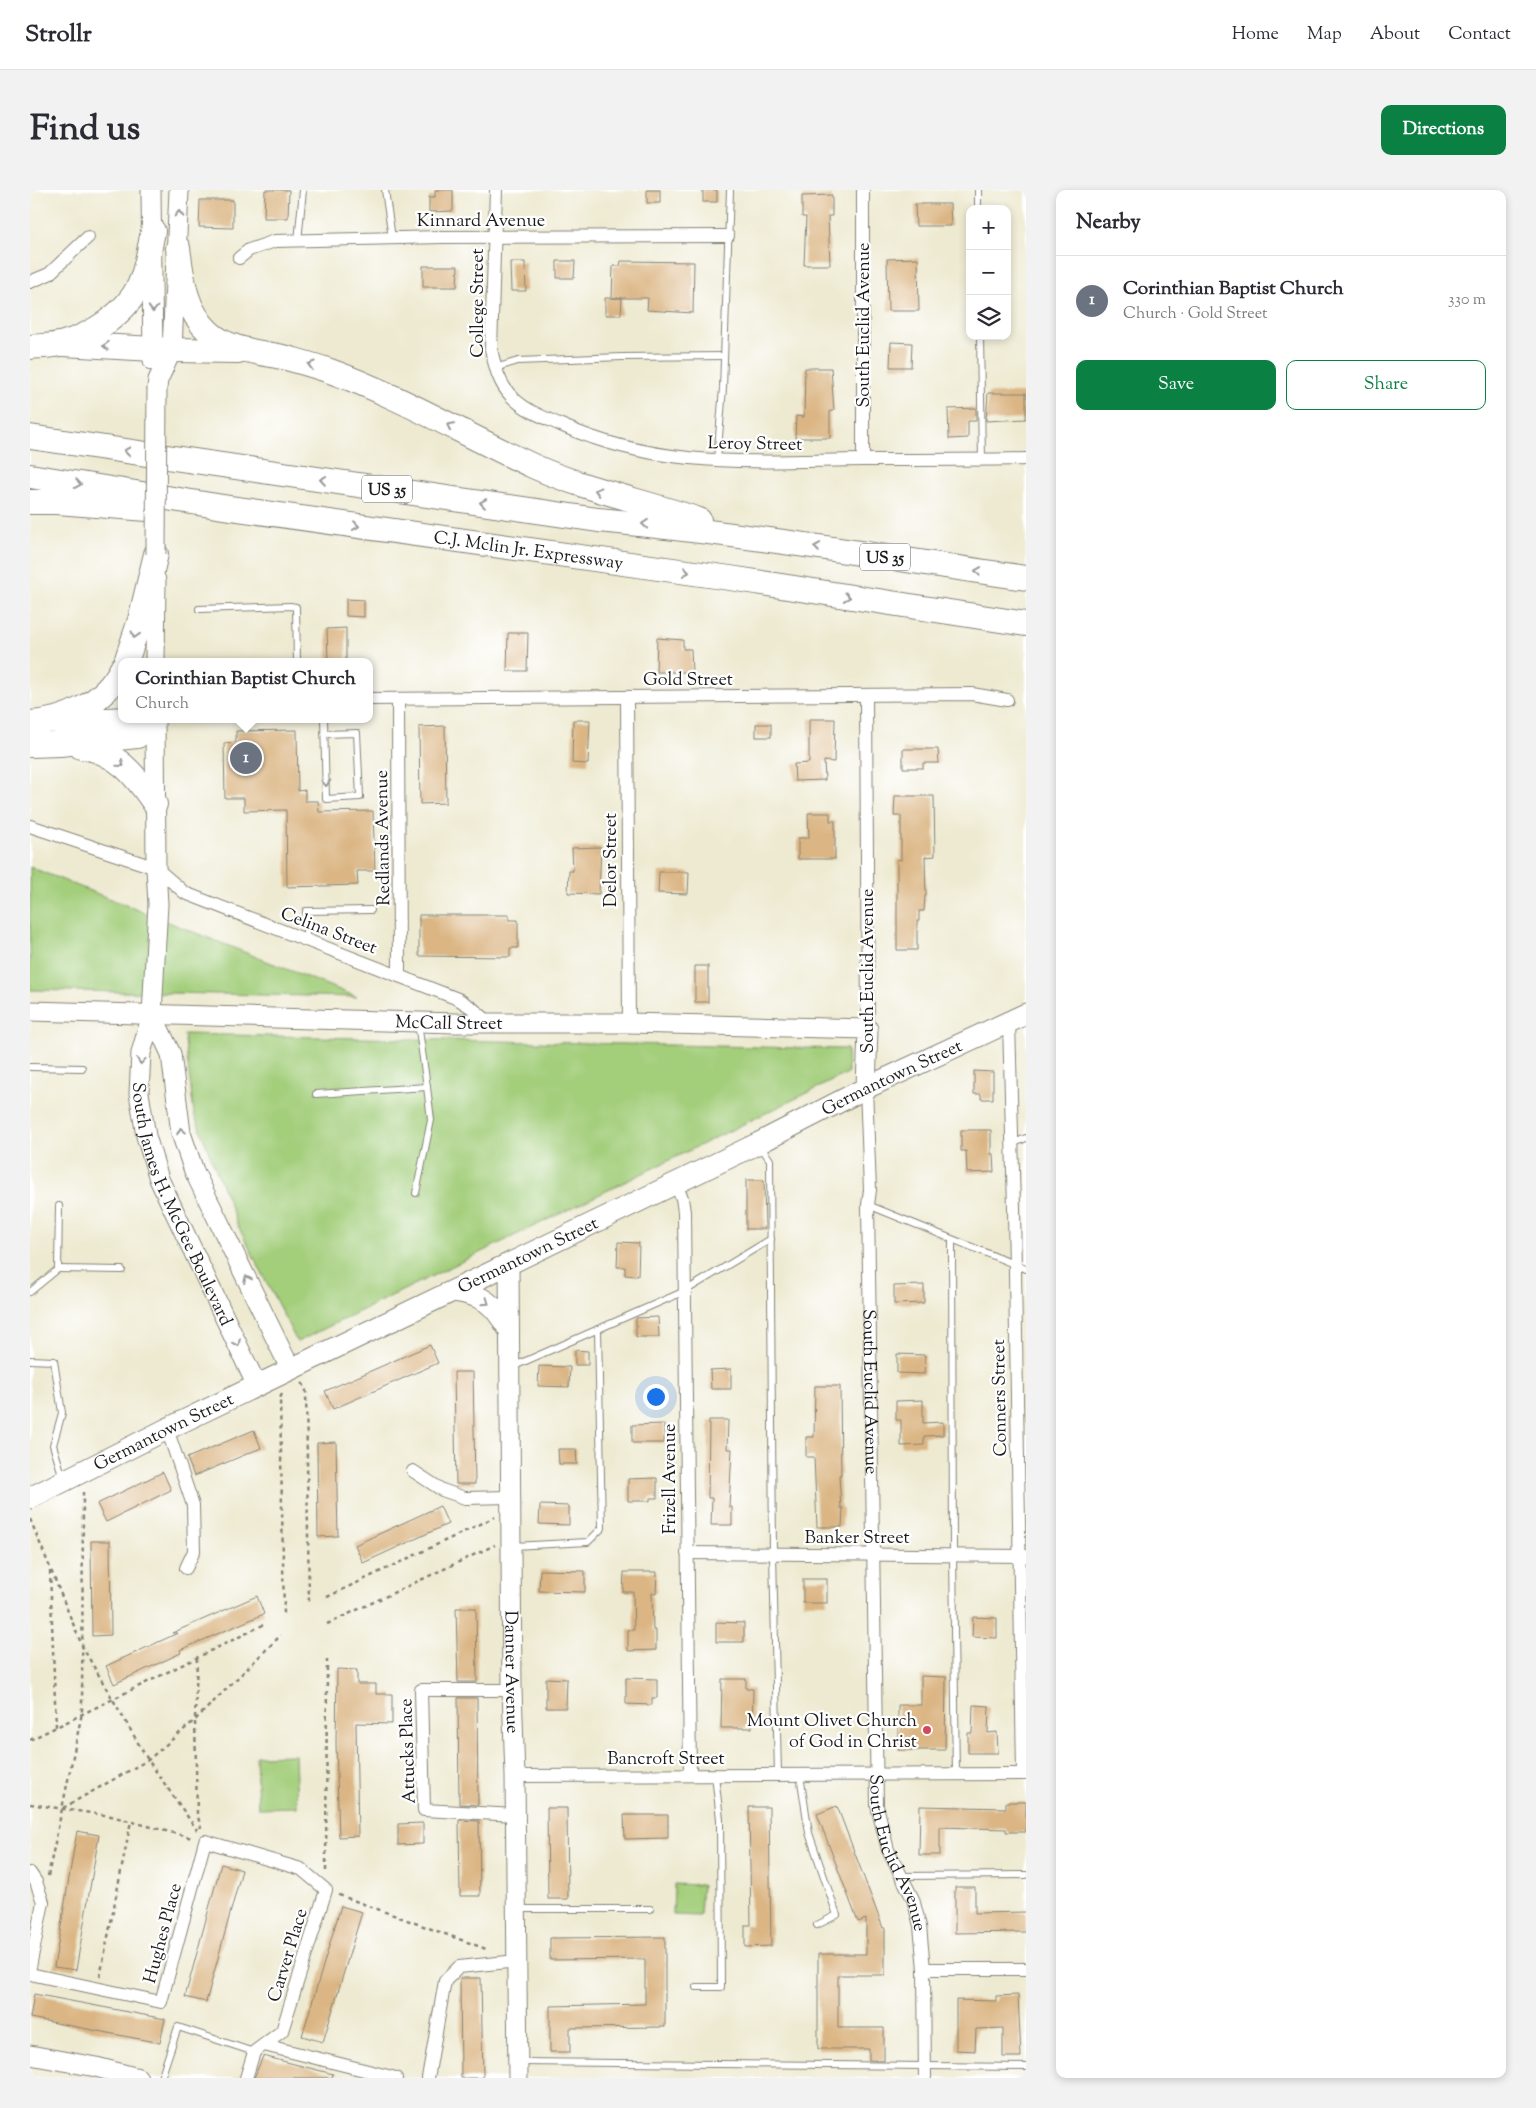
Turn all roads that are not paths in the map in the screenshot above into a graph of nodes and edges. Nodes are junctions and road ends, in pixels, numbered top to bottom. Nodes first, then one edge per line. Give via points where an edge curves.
1 (151, 190) edge
2 (179, 190) edge
3 (303, 190) edge
4 (385, 190) edge
5 (496, 190) edge
6 (730, 190) edge
7 (863, 190) edge
8 (978, 190) edge
9 (978, 205) edge
10 (153, 231) junction
11 (728, 236) junction
12 (88, 237) dead end
13 (495, 237) junction
14 (392, 239) junction
15 (298, 241) junction
16 (178, 248) junction
17 (239, 258) dead end
18 (30, 282) edge
19 (980, 340) edge
20 (62, 344) junction
21 (30, 347) edge
22 (162, 349) junction
23 (251, 351) junction
24 (724, 356) junction
25 (495, 368) junction
26 (503, 385) joint
27 (30, 437) edge
28 (863, 460) junction
29 (982, 460) junction
30 (1026, 460) edge
31 (717, 461) junction
32 (30, 476) edge
33 (30, 502) edge
34 (239, 510) junction
35 (745, 536) junction
36 (156, 554) junction
37 (1026, 578) edge
38 (199, 609) dead end
39 (1026, 624) edge
40 (127, 658) edge
41 (155, 658) edge
42 (297, 658) edge
43 (118, 674) edge
44 (866, 696) junction
45 (626, 697) junction
46 (398, 699) junction
47 (373, 700) edge
48 (1006, 700) dead end
49 (118, 719) edge
50 (149, 723) edge
51 (153, 723) edge
52 (324, 723) edge
53 (32, 730) edge
54 (324, 734) junction
55 (60, 744) junction
56 (155, 804) junction
57 (30, 826) edge
58 (156, 868) junction
59 (371, 910) dead end
60 (306, 940) junction
61 (399, 976) junction
62 (30, 1010) edge
63 (152, 1014) junction
64 (1018, 1018) edge
65 (418, 1022) junction
66 (490, 1023) junction
67 (629, 1023) junction
68 (868, 1029) junction
69 (30, 1067) edge
70 (82, 1068) dead end
71 (427, 1087) junction
72 (866, 1088) junction
73 (316, 1094) dead end
74 (1026, 1138) edge
75 (759, 1144) junction
76 (1012, 1144) junction
77 (675, 1184) junction
78 (416, 1193) dead end
79 (868, 1205) junction
80 (59, 1206) dead end
81 (1020, 1210) edge
82 (771, 1239) junction
83 (952, 1240) junction
84 (509, 1264) junction
85 (1020, 1267) edge
86 (58, 1269) junction
87 (122, 1270) dead end
88 (454, 1291) junction
89 (685, 1291) junction
90 (30, 1292) edge
91 (508, 1328) junction
92 (598, 1329) junction
93 (30, 1360) edge
94 (509, 1368) junction
95 (291, 1370) junction
96 (257, 1386) junction
97 (167, 1428) junction
98 (413, 1471) dead end
99 (64, 1481) junction
100 (510, 1497) junction
101 (30, 1498) edge
102 (512, 1546) junction
103 (687, 1553) junction
104 (773, 1554) junction
105 (873, 1555) junction
106 (953, 1555) junction
107 (1022, 1556) edge
108 (186, 1568) dead end
109 (512, 1690) junction
110 (1025, 1774) edge
111 (690, 1775) junction
112 (715, 1775) junction
113 (956, 1775) junction
114 (515, 1776) junction
115 (778, 1776) junction
116 (800, 1776) junction
117 (876, 1776) junction
118 (516, 1814) junction
119 (30, 1873) edge
120 (1026, 1875) edge
121 (901, 1876) junction
122 (326, 1890) joint
123 (516, 1909) junction
124 (650, 1909) dead end
125 (817, 1925) dead end
126 (516, 1961) junction
127 (30, 1967) edge
128 (924, 1969) junction
129 (1026, 1969) edge
130 (30, 1974) edge
131 (696, 1987) dead end
132 (259, 2049) junction
133 (30, 2055) edge
134 (1026, 2067) edge
135 (518, 2070) edge
136 (96, 2073) edge
137 (924, 2073) edge
138 (138, 2078) edge
139 (161, 2078) edge
140 (246, 2078) edge
141 (396, 2078) edge
142 (428, 2078) edge

1 - 10 street
16 -> 2 street
3 - 15 lane
4 - 14 lane
5 - 13 street, College Street
6 - 11 lane
7 - 28 street, South Euclid Avenue
8 - 9 lane
10 - 20 highway via 146,269 130,300 97,328
10 -> 22 street
11 - 13 street, Kinnard Avenue
11 - 24 lane
12 - 18 street via 49,274
13 - 14 street, Kinnard Avenue
13 - 25 street, College Street via 491,349
14 - 15 street, Kinnard Avenue
15 - 17 street, Kinnard Avenue via 265,243
16 - 22 street
16 - 23 highway via 186,296 208,332
19 - 29 lane
20 - 21 highway
22 -> 20 highway
22 - 23 highway
22 - 36 street, bridge via 158,388
35 -> 23 highway via 670,510 589,488 534,467 357,381 329,370
24 - 25 lane via 518,361
24 - 31 lane
25 - 26 street, College Street
26 - 31 street, Leroy Street via 526,409 571,429 651,454
35 -> 27 highway, US 35 via 598,520
28 - 29 street, Leroy Street
28 - 31 street, Leroy Street
29 - 30 street, Leroy Street
32 -> 34 highway, C.J. Mclin Jr. Expressway / US 35
33 - 34 highway via 140,509
34 -> 39 highway, C.J. Mclin Jr. Expressway / US 35 via 730,578
37 -> 35 highway, US 35
36 -> 40 highway
36 - 41 street
38 - 42 lane via 296,607
43 - 53 highway via 93,702
44 - 45 street, Gold Street
44 - 48 street, Gold Street via 972,694
44 - 68 street, South Euclid Avenue
45 - 46 street, Gold Street
45 - 67 street, Delor Street
46 - 47 street, Gold Street
46 - 61 street, Redlands Avenue
49 - 53 highway via 55,724
50 - 55 highway via 137,736
51 - 56 street, South James H. McGee Boulevard
52 - 54 lane
53 - 55 highway
54 -> 54 lane via 326,799 360,797 357,733
55 -> 56 highway via 92,748 119,761
56 - 58 street, South James H. McGee Boulevard
57 - 58 street
58 - 60 street, Celina Street via 186,893
58 - 63 street, South James H. McGee Boulevard via 158,904
59 - 60 lane via 306,911
60 - 61 street, Celina Street
61 - 66 street, Celina Street via 458,999
62 - 63 street, McCall Street
63 - 65 street, McCall Street
95 -> 63 street, South James H. McGee Boulevard via 194,1171 180,1133 171,1054
63 -> 96 street, South James H. McGee Boulevard via 141,1053 139,1093 146,1136 163,1186
64 - 72 main road, Germantown Street
64 - 76 street, Conners Street
65 - 66 street, McCall Street
65 - 71 lane
66 - 67 street, McCall Street
67 - 68 street, McCall Street
68 - 72 street, South Euclid Avenue
69 - 70 lane
71 - 73 lane
71 - 78 lane via 431,1120
72 - 75 main road, Germantown Street
72 - 79 street, South Euclid Avenue
74 - 76 lane
75 - 77 main road, Germantown Street
75 - 82 lane via 770,1160
76 - 81 street, Conners Street
77 - 84 main road, Germantown Street
77 - 89 street, Frizell Avenue via 684,1212
79 - 83 lane
79 - 105 street, South Euclid Avenue
80 - 86 lane
81 - 85 street, Conners Street
82 - 89 lane
82 - 104 lane
83 - 85 lane
83 - 106 lane
84 - 88 main road, Germantown Street
84 - 91 street, Danner Avenue
85 - 107 street, Conners Street
86 - 87 lane
86 - 90 lane
88 -> 91 main road via 484,1298
88 - 95 main road, Germantown Street
89 - 92 lane
89 - 103 street, Frizell Avenue
91 - 94 street, Danner Avenue
92 - 94 lane
92 - 102 lane via 602,1528 588,1542
93 - 99 lane via 54,1361 62,1412 53,1445
94 - 100 street, Danner Avenue
95 - 96 main road, Germantown Street
96 - 97 main road, Germantown Street
97 - 99 main road, Germantown Street
97 - 108 street via 194,1505 194,1550
98 - 100 street via 442,1490 465,1498
99 - 101 main road, Germantown Street
100 - 102 street, Danner Avenue
102 - 109 street, Danner Avenue
103 - 104 street, Banker Street
103 - 111 street, Frizell Avenue
104 - 105 street, Banker Street
104 - 115 lane
105 - 106 street, Banker Street
105 - 117 street, South Euclid Avenue
106 - 107 street, Banker Street
106 - 113 lane
107 - 110 street, Conners Street
109 - 114 street, Danner Avenue
109 - 118 street, Attucks Place via 421,1690 424,1810
110 - 113 street, Bancroft Street
111 - 112 street, Bancroft Street
111 - 114 street, Bancroft Street
112 - 115 street, Bancroft Street
112 - 131 lane via 720,1819 721,1987
113 - 117 street, Bancroft Street
114 - 118 street, Danner Avenue
115 - 116 street, Bancroft Street
116 - 117 street, Bancroft Street
116 - 125 lane via 809,1833 837,1915
117 - 121 street, South Euclid Avenue via 877,1806 883,1835
118 - 123 street, Danner Avenue
119 - 127 street via 43,1902
120 - 121 lane
121 - 128 street, South Euclid Avenue via 917,1912
122 - 130 street, Hughes Place via 301,1868 205,1841 161,2002
122 - 132 street, Carver Place via 282,2031
123 - 124 lane
123 - 126 street, Danner Avenue
126 - 135 street, Danner Avenue
126 - 142 street via 459,1967 445,1981
128 - 129 street
128 - 137 street, South Euclid Avenue
132 - 139 lane via 178,2027
132 - 140 street
132 - 141 street
133 - 136 street
134 - 137 lane
135 - 137 lane
136 - 138 street

